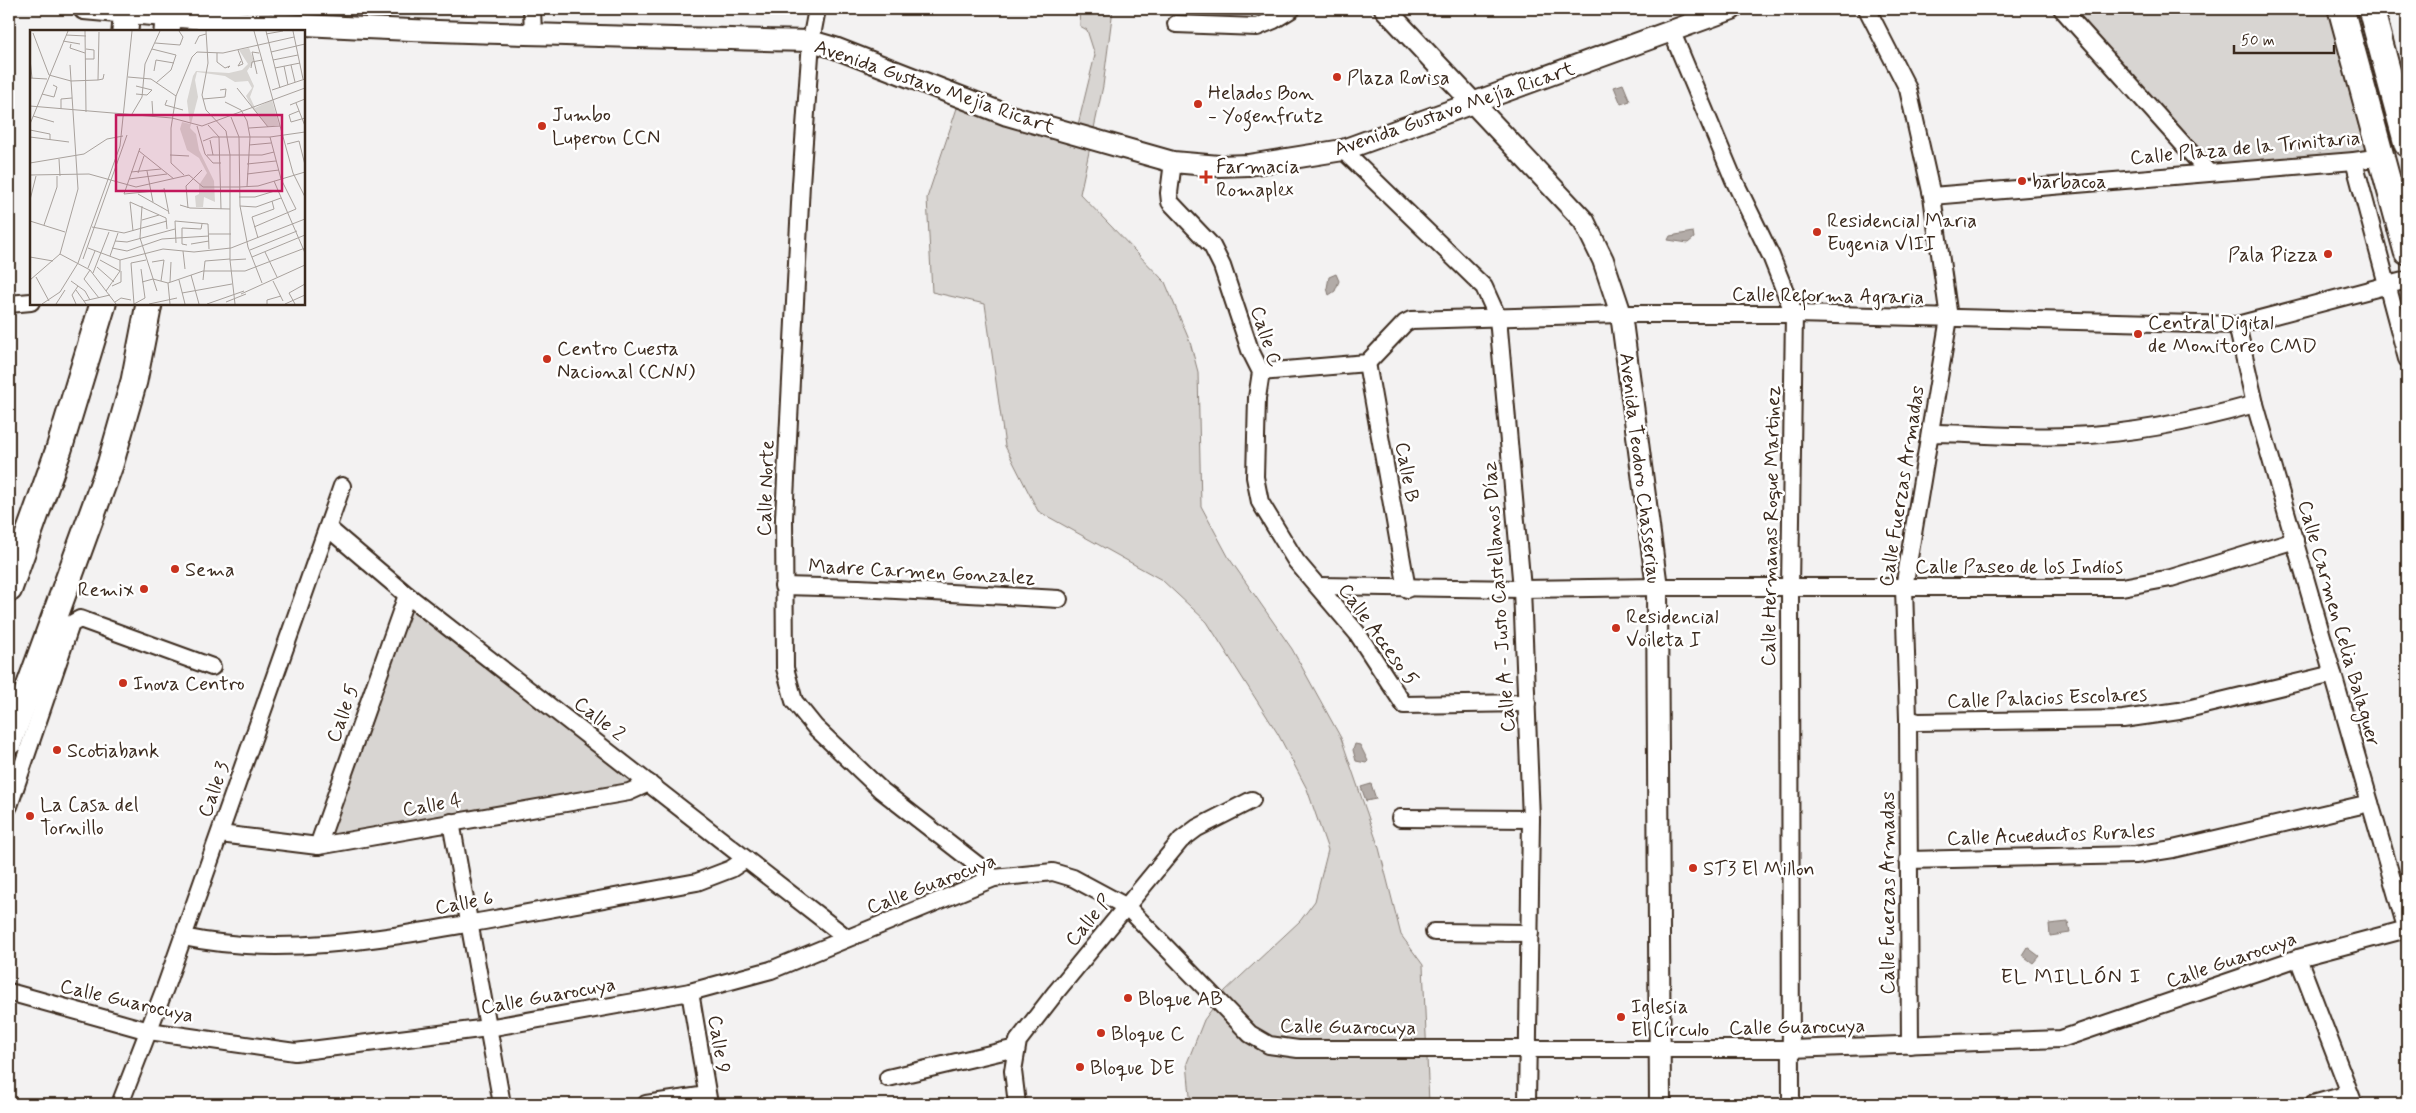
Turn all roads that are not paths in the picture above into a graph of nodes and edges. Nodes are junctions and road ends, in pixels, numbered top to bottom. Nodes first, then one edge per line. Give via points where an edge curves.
1 (84, 9) edge
2 (532, 9) edge
3 (817, 9) edge
4 (1292, 9) edge
5 (1385, 9) edge
6 (1732, 9) edge
7 (1867, 9) edge
8 (2062, 9) edge
9 (2341, 9) edge
10 (2371, 9) edge
11 (126, 18) edge
12 (168, 19) edge
13 (1176, 24) dead end
14 (1671, 30) junction
15 (533, 34) junction
16 (811, 41) junction
17 (1475, 103) junction
18 (2407, 144) edge
19 (1344, 150) junction
20 (2382, 157) junction
21 (2354, 161) junction
22 (1173, 162) junction
23 (2208, 172) junction
24 (1932, 196) junction
25 (2407, 252) edge
26 (2407, 280) edge
27 (2387, 285) junction
28 (30, 302) edge
29 (9, 304) edge
30 (103, 305) edge
31 (149, 305) edge
32 (1621, 314) junction
33 (1794, 314) junction
34 (1498, 318) junction
35 (1949, 318) junction
36 (2237, 325) junction
37 (2407, 359) edge
38 (1367, 363) junction
39 (1261, 372) junction
40 (2255, 404) junction
41 (1930, 436) junction
42 (342, 486) dead end
43 (328, 528) junction
44 (2294, 540) junction
45 (783, 586) junction
46 (1318, 586) junction
47 (1657, 587) junction
48 (1790, 588) junction
49 (1904, 588) junction
50 (9, 589) edge
51 (1407, 589) junction
52 (1522, 589) junction
53 (407, 595) junction
54 (1059, 599) dead end
55 (212, 667) dead end
56 (2333, 674) junction
57 (1527, 703) junction
58 (1908, 719) junction
59 (9, 742) edge
60 (649, 783) junction
61 (1252, 800) dead end
62 (2370, 803) junction
63 (9, 806) edge
64 (1400, 818) dead end
65 (1531, 819) junction
66 (451, 822) junction
67 (220, 834) junction
68 (318, 846) junction
69 (746, 859) junction
70 (1908, 860) junction
71 (994, 878) junction
72 (1127, 907) junction
73 (468, 924) junction
74 (2407, 930) edge
75 (1434, 932) dead end
76 (1530, 933) junction
77 (183, 937) junction
78 (847, 938) junction
79 (2298, 958) junction
80 (9, 992) edge
81 (690, 992) junction
82 (488, 1028) junction
83 (149, 1031) junction
84 (1910, 1044) junction
85 (1016, 1048) junction
86 (1528, 1049) junction
87 (1661, 1049) junction
88 (1791, 1049) junction
89 (888, 1078) dead end
90 (2352, 1099) edge
91 (708, 1100) edge
92 (120, 1104) edge
93 (502, 1104) edge
94 (646, 1104) edge
95 (1017, 1104) edge
96 (1527, 1104) edge
97 (1660, 1104) edge
98 (1791, 1104) edge
99 (2314, 1104) edge

1 - 11 street, Avenida Gustavo Mejía Ricart
2 - 15 street
3 - 16 street, Calle Norte
4 - 13 street via 1257,27
5 - 17 street, Avenida Teodoro Chasseriau
6 - 14 street, Avenida Gustavo Mejía Ricart
7 - 24 street, Calle Fuerzas Armadas via 1908,89
8 - 23 street
9 - 20 main road
10 - 18 main road
11 - 12 street, Avenida Gustavo Mejía Ricart
12 - 15 street, Avenida Gustavo Mejía Ricart
14 - 17 street, Avenida Gustavo Mejía Ricart
14 - 33 street, Calle Hermanas Roque Martinez
15 - 16 street, Avenida Gustavo Mejía Ricart
16 - 22 street, Avenida Gustavo Mejía Ricart via 1007,115
16 - 45 street, Calle Norte via 784,508
17 - 19 street, Avenida Gustavo Mejía Ricart
17 - 32 street, Avenida Teodoro Chasseriau via 1584,221
19 - 22 street, Avenida Gustavo Mejía Ricart via 1249,165
19 - 34 street, Calle A - Justo Castellanos Díaz via 1484,288
20 - 21 street, Calle Plaza de la Trinitaria
20 - 25 main road
21 - 23 street, Calle Plaza de la Trinitaria
21 - 27 street
22 - 39 street, Calle C via 1170,202 1212,246
23 - 24 street, Calle Plaza de la Trinitaria
24 - 35 street, Calle Fuerzas Armadas
26 - 27 street, Calle Reforma Agraria
27 - 36 street, Calle Reforma Agraria
27 - 37 street
28 - 29 street
30 - 50 main road via 59,450
31 - 59 main road via 134,381 110,464
32 - 33 street, Calle Reforma Agraria
32 - 34 street, Calle Reforma Agraria
32 - 47 street, Avenida Teodoro Chasseriau
33 - 35 street, Calle Reforma Agraria
33 - 48 street, Calle Hermanas Roque Martinez
34 - 38 street, Calle Reforma Agraria via 1411,320
34 - 52 street, Calle A - Justo Castellanos Díaz
35 - 36 street, Calle Reforma Agraria
35 - 41 street, Calle Fuerzas Armadas
36 - 40 street, Calle Carmen Celia Balaguer
38 - 39 street
38 - 51 street, Calle B
39 - 46 street, Calle C via 1257,398 1256,477 1260,502 1296,561
40 - 41 street via 2180,422 2100,435 1937,433
40 - 44 street, Calle Carmen Celia Balaguer
41 - 49 street, Calle Fuerzas Armadas
42 - 43 street, Calle 3
43 - 53 street, Calle 2
43 - 67 street, Calle 3
44 - 49 street, Calle Paseo de los Indios via 2144,584 2122,587
44 - 56 street, Calle Carmen Celia Balaguer
45 - 54 street, Madre Carmen Gonzalez
45 - 71 street, Calle Norte via 785,668 794,701 804,716 881,790
46 - 51 street, Calle Paseo de los Indios
46 - 57 street, Calle Acceso 5 via 1357,632 1404,705
47 - 48 street, Calle Paseo de los Indios
47 - 52 street, Calle Paseo de los Indios
47 - 87 street, Avenida Teodoro Chasseriau
48 - 49 street, Calle Paseo de los Indios
48 - 88 street, Calle Hermanas Roque Martinez
49 - 58 street, Calle Fuerzas Armadas
51 - 52 street, Calle Paseo de los Indios
52 - 57 street, Calle A - Justo Castellanos Díaz
53 - 60 street, Calle 2
53 - 68 street, Calle 5
55 - 63 street via 80,619 75,620
56 - 58 street, Calle Palacios Escolares via 2180,711 2123,719 1918,722
56 - 62 street, Calle Carmen Celia Balaguer
57 - 65 street, Calle A - Justo Castellanos Díaz
58 - 70 street, Calle Fuerzas Armadas
60 - 66 street, Calle 4 via 629,792
60 - 69 street, Calle 2
61 - 72 street, Calle P via 1182,840
62 - 70 street, Calle Acueductos Rurales via 2135,855
62 - 74 street, Calle Carmen Celia Balaguer
64 - 65 street
65 - 76 street, Calle A - Justo Castellanos Díaz
66 - 68 street, Calle 4
66 - 73 street
67 - 68 street, Calle 4
67 - 77 street, Calle 3
69 - 73 street, Calle 6 via 731,869 697,882
69 - 78 street, Calle 2
70 - 84 street, Calle Fuerzas Armadas
71 - 72 street, Calle Guarocuya via 1053,872 1072,878
71 - 78 street, Calle Guarocuya
72 - 85 street, Calle P via 1056,992
72 - 86 street, Calle Guarocuya via 1250,1034 1269,1045 1298,1049
73 - 77 street, Calle 6 via 337,944 294,946
73 - 82 street
74 - 79 street, Calle Guarocuya
75 - 76 street
76 - 86 street, Calle A - Justo Castellanos Díaz
77 - 83 street, Calle 3
78 - 81 street, Calle Guarocuya via 771,970
79 - 84 street, Calle Guarocuya via 2061,1039
79 - 90 street
80 - 83 street, Calle Guarocuya
81 - 82 street, Calle Guarocuya
81 - 91 street, Calle 9
82 - 83 street, Calle Guarocuya via 295,1052
82 - 93 street
83 - 92 street, Calle 3
84 - 88 street, Calle Guarocuya
85 - 89 street
85 - 95 street, Calle P via 1013,1071
86 - 87 street, Calle Guarocuya
86 - 96 street, Calle A - Justo Castellanos Díaz
87 - 88 street, Calle Guarocuya
87 - 97 street, Avenida Teodoro Chasseriau
88 - 98 street, Calle Hermanas Roque Martinez
90 - 99 street
91 - 94 street

